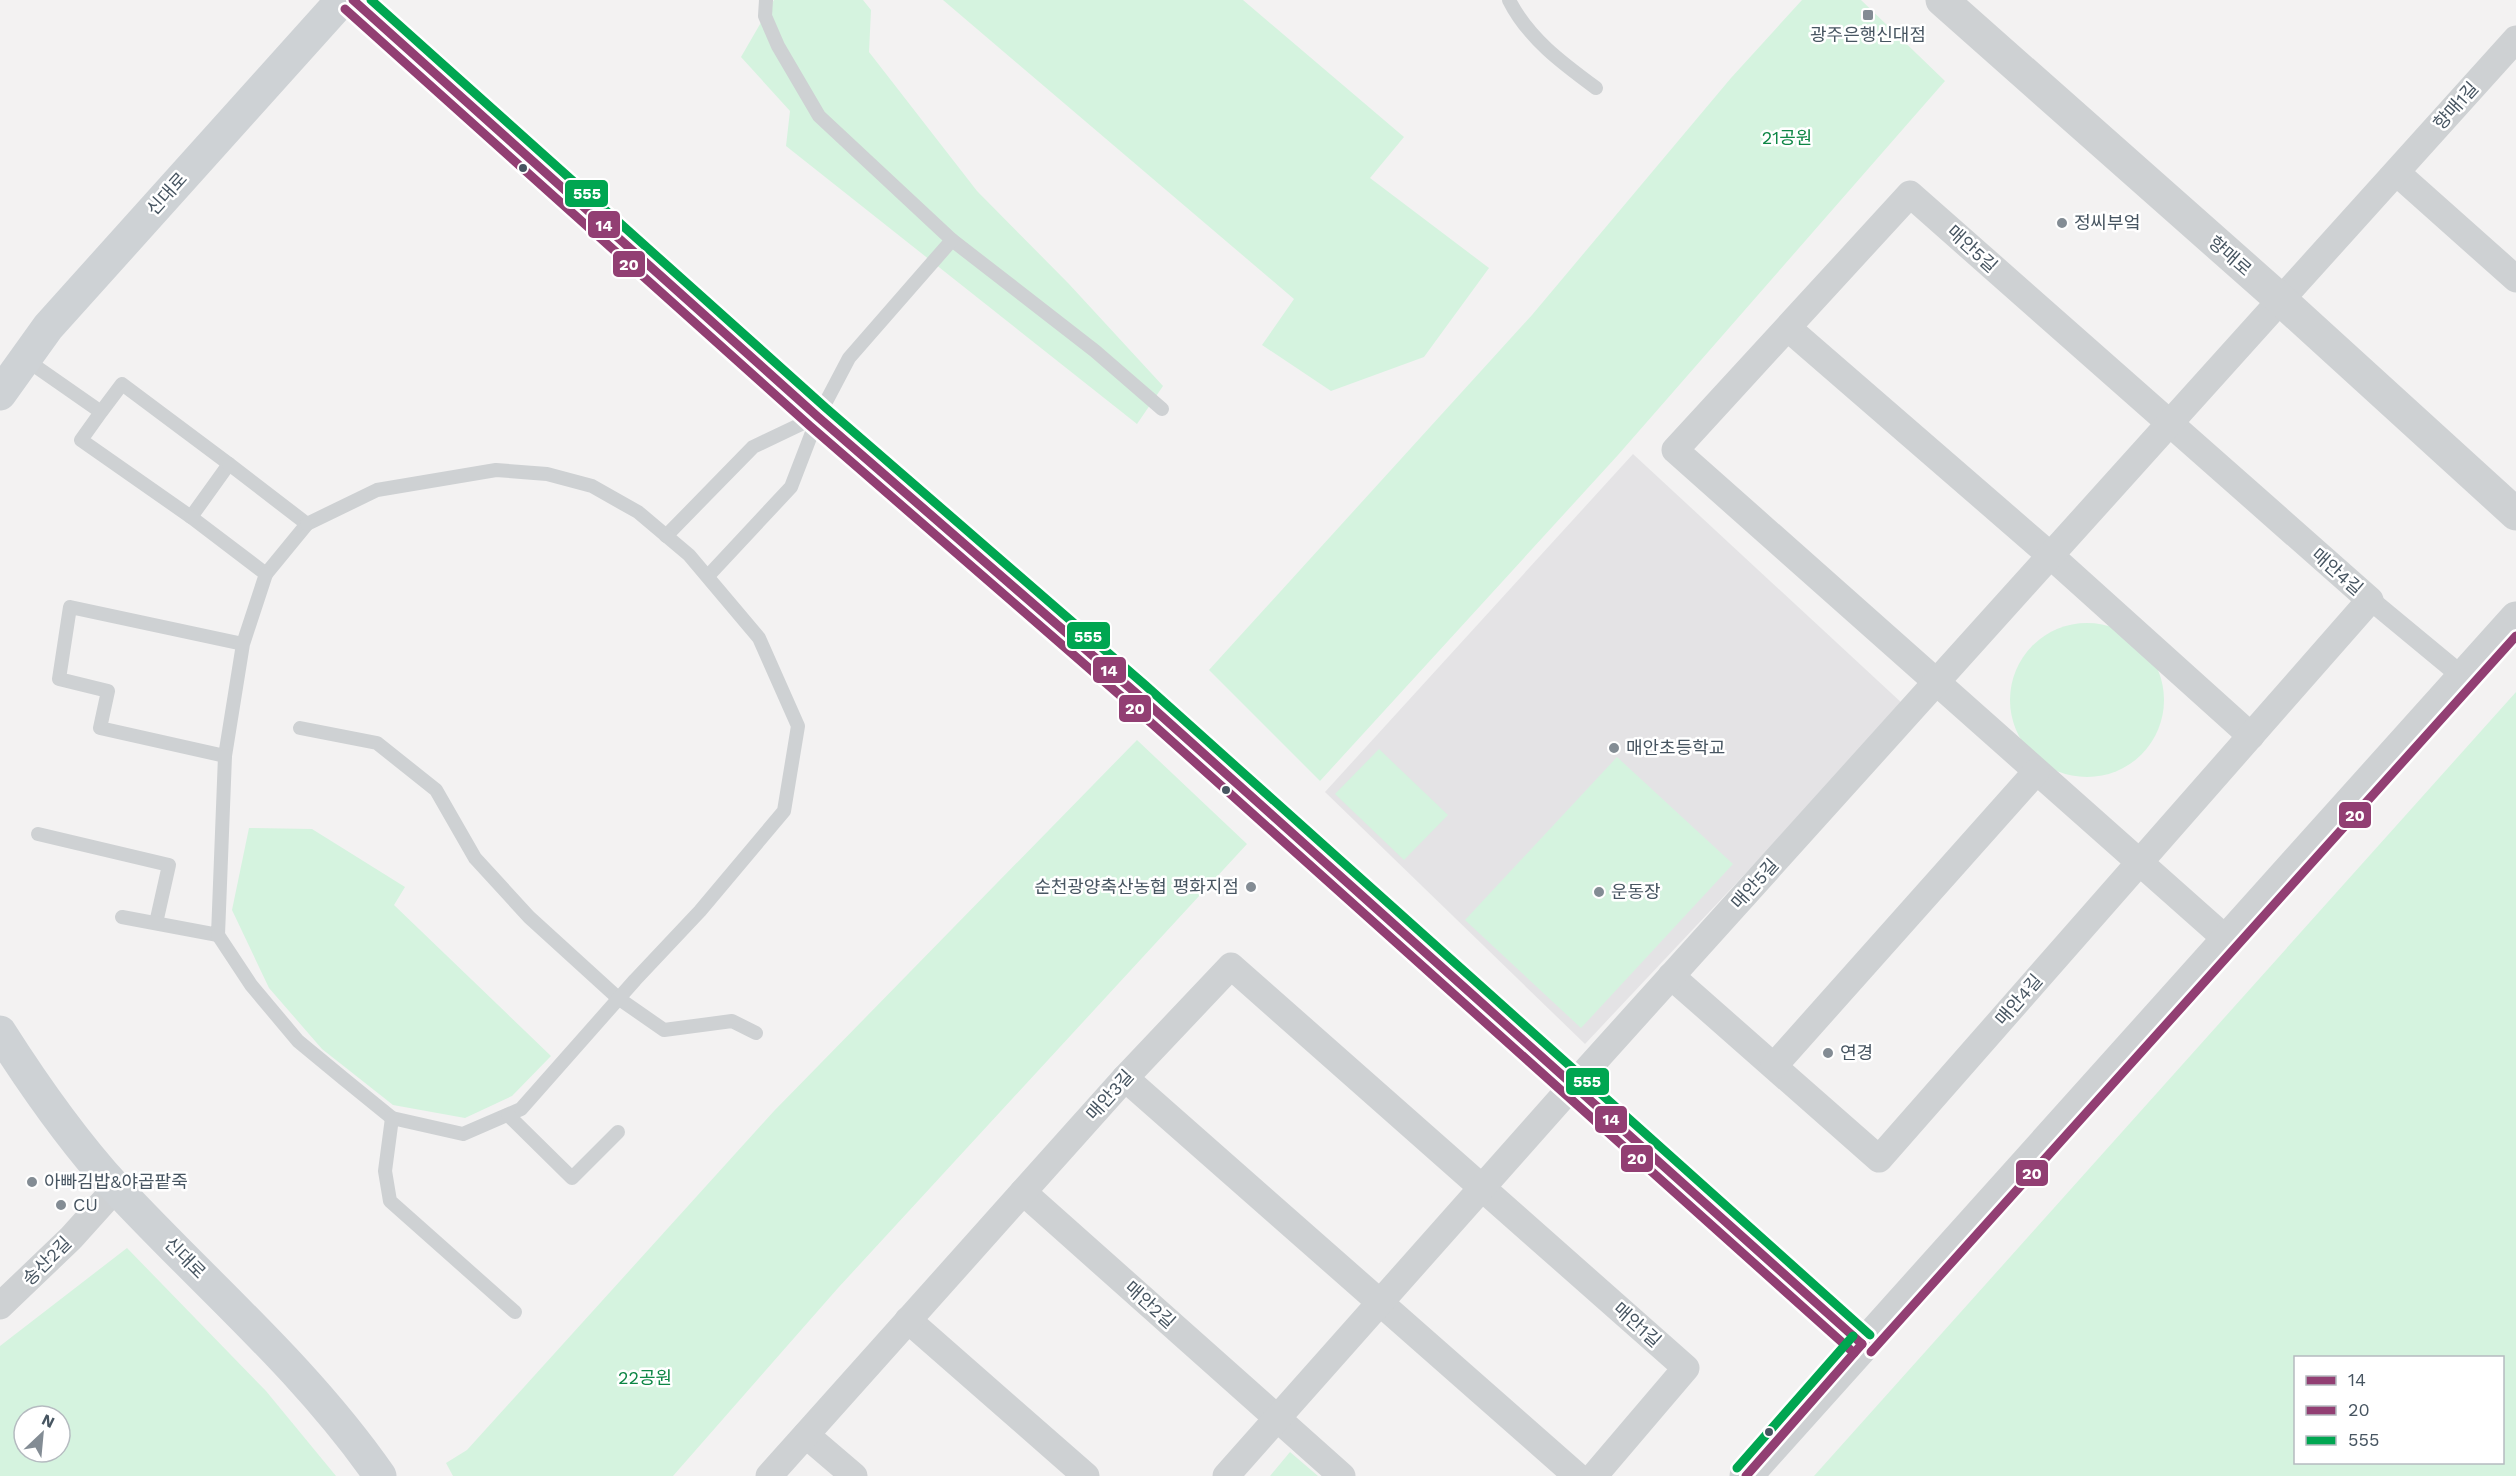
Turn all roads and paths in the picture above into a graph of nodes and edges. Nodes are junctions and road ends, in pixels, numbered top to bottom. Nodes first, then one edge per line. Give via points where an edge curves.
1 (342, 0) edge
2 (353, 0) edge
3 (766, 0) edge
4 (1509, 0) edge
5 (1942, 0) edge
6 (2516, 39) edge
7 (1596, 88) dead end
8 (2397, 173) junction
9 (952, 240) junction
10 (2516, 279) edge
11 (2281, 300) junction
12 (1789, 329) junction
13 (23, 358) junction
14 (0, 393) edge
15 (1162, 409) dead end
16 (101, 412) junction
17 (818, 417) junction
18 (2169, 425) junction
19 (229, 464) junction
20 (2516, 514) edge
21 (191, 517) junction
22 (307, 524) junction
23 (666, 536) junction
24 (2051, 556) junction
25 (266, 574) junction
26 (708, 576) junction
27 (2370, 600) junction
28 (2516, 618) edge
29 (243, 644) junction
30 (2463, 676) junction
31 (1936, 683) junction
32 (300, 728) dead end
33 (2251, 736) junction
34 (225, 756) junction
35 (2036, 772) junction
36 (38, 834) dead end
37 (2140, 864) junction
38 (122, 917) dead end
39 (156, 923) junction
40 (218, 934) junction
41 (2226, 939) junction
42 (1671, 976) junction
43 (618, 998) junction
44 (0, 1032) edge
45 (756, 1033) dead end
46 (1774, 1066) junction
47 (1125, 1078) junction
48 (1574, 1084) junction
49 (508, 1115) junction
50 (392, 1118) junction
51 (618, 1132) dead end
52 (1482, 1187) junction
53 (116, 1188) junction
54 (1023, 1192) junction
55 (1380, 1302) junction
56 (0, 1306) edge
57 (515, 1312) dead end
58 (908, 1320) junction
59 (1863, 1344) junction
60 (1277, 1418) junction
61 (806, 1435) junction
62 (380, 1476) edge
63 (769, 1476) edge
64 (854, 1476) edge
65 (1086, 1476) edge
66 (1226, 1476) edge
67 (1342, 1476) edge
68 (1577, 1476) edge
69 (1594, 1476) edge
70 (1746, 1476) edge

1 - 13 main road, 신대로
2 - 17 street
3 - 9 lane via 765,16 778,46 819,116
4 - 7 lane via 1520,23 1562,63
5 - 11 street, 향매로
6 - 8 street, 향매1길
8 - 10 street
8 - 11 street, 향매1길
9 - 15 lane via 1095,351
9 - 17 lane via 849,358
11 - 18 street, 매안5길
11 - 20 street, 향매로
12 - 18 street, 매안5길 via 1910,194
12 - 24 street
12 - 31 street, 매안5길 via 1675,450
13 - 14 main road, 신대로
13 - 16 lane
16 - 19 lane via 122,384
16 - 21 lane via 81,440
17 - 23 lane via 753,447
17 - 26 lane via 791,487
17 - 48 street via 1137,694
18 - 24 street, 매안5길
18 - 27 street, 매안4길
19 - 21 lane
19 - 22 lane
21 - 25 lane
22 - 23 lane via 377,490 496,470 547,474 592,486 638,512
22 - 25 lane
23 - 26 lane
24 - 31 street, 매안5길
24 - 33 street
25 - 29 lane
26 - 43 lane via 759,638 798,726 784,811 700,911
27 - 30 street
27 - 33 street, 매안4길
28 - 30 street
29 - 34 lane
29 - 34 lane via 70,607 59,679 108,691 100,728
30 - 41 street
31 - 35 street
31 - 42 street, 매안5길
32 - 43 lane via 377,743 436,790 475,858 529,917
33 - 37 street, 매안4길
34 - 40 lane
35 - 37 street
35 - 46 street
36 - 39 lane via 169,865
37 - 41 street
37 - 46 street, 매안4길 via 1879,1159
38 - 39 lane
39 - 40 lane
40 - 50 lane via 251,986 297,1041
41 - 59 street
42 - 46 street, 매안4길
42 - 48 street, 매안5길
43 - 45 lane via 664,1030 732,1021
43 - 49 lane via 521,1109
44 - 53 main road, 신대로 via 34,1086
47 - 52 street, 매안3길 via 1231,966
47 - 54 street, 매안3길
47 - 55 street
48 - 52 street
48 - 59 street
49 - 50 lane via 463,1134
49 - 51 lane via 572,1178
50 - 57 lane via 385,1171 390,1201
52 - 55 street
52 - 69 street, 매안1길 via 1686,1368
53 - 56 street, 송산2길
53 - 62 main road, 신대로 via 309,1384
54 - 58 street, 매안3길
54 - 60 street, 매안2길
55 - 60 street
55 - 68 street
58 - 61 street, 매안3길
58 - 65 street
59 - 70 street
60 - 66 street
60 - 67 street, 매안2길
61 - 63 street, 매안3길
61 - 64 street

